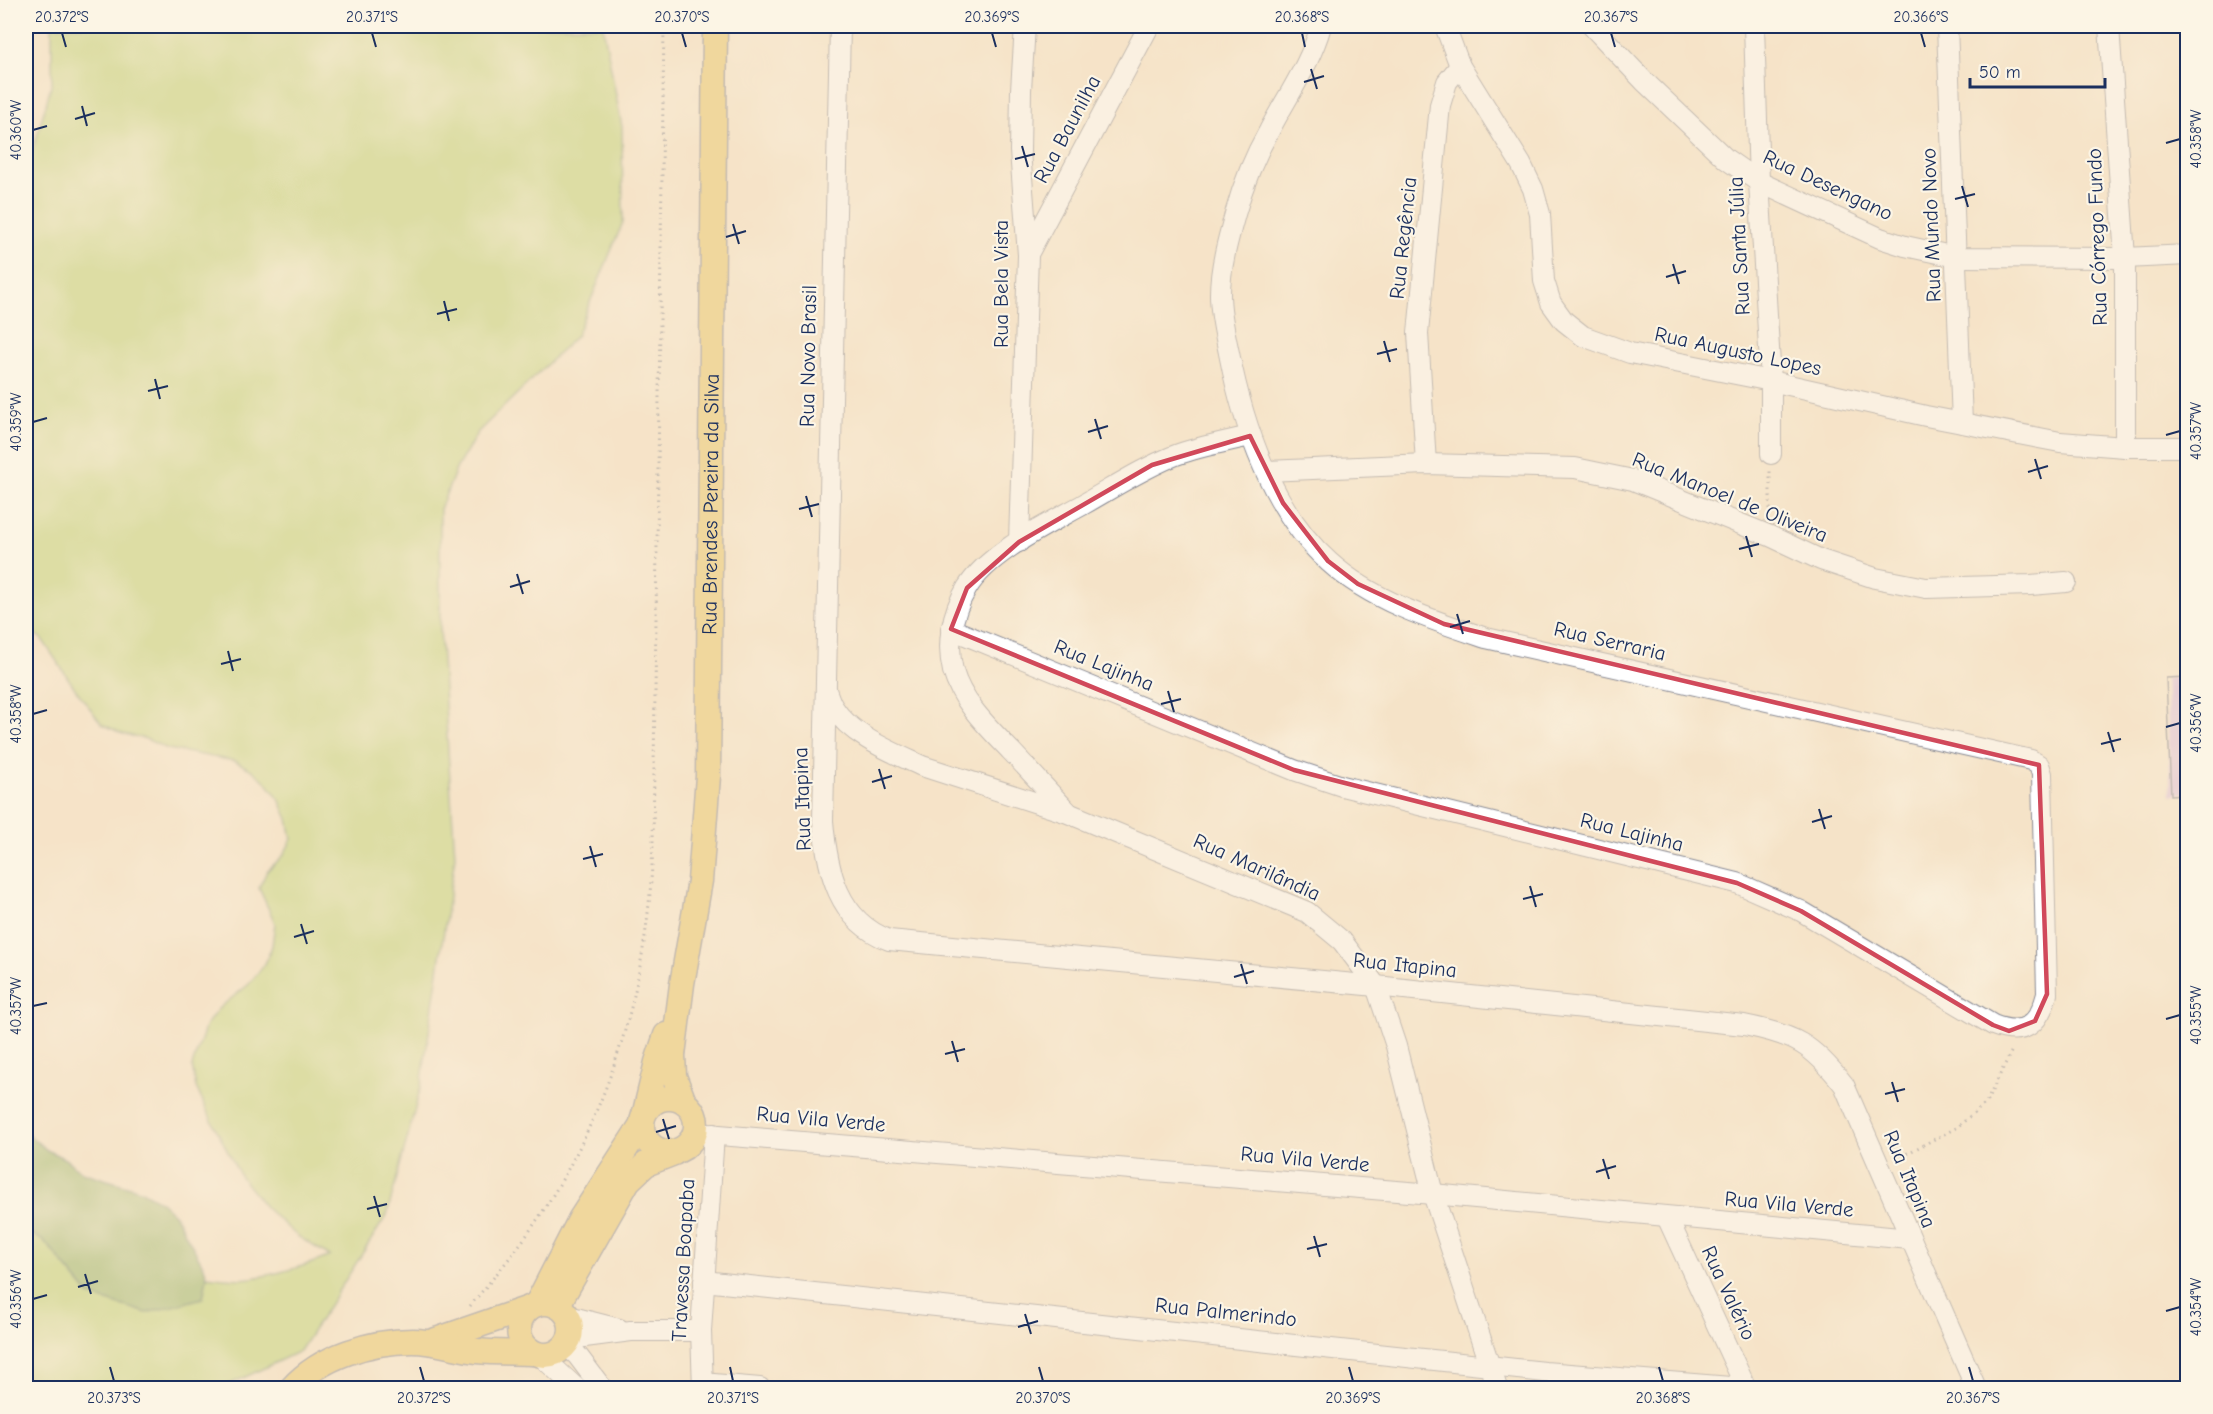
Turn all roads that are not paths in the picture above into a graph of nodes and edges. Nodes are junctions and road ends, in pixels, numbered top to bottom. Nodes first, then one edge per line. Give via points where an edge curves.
1 (715, 26) edge
2 (840, 26) edge
3 (1025, 26) edge
4 (1149, 26) edge
5 (1321, 26) edge
6 (1446, 26) edge
7 (1592, 26) edge
8 (1754, 26) edge
9 (1947, 26) edge
10 (2109, 26) edge
11 (1460, 66) junction
12 (1759, 182) junction
13 (1028, 255) junction
14 (2187, 255) edge
15 (1956, 256) junction
16 (2125, 258) junction
17 (1771, 381) junction
18 (1962, 423) junction
19 (1250, 436) junction
20 (2125, 447) junction
21 (2187, 447) edge
22 (1771, 454) road end
23 (1426, 464) junction
24 (1266, 471) junction
25 (1019, 542) junction
26 (2066, 582) dead end
27 (951, 629) junction
28 (825, 688) junction
29 (1068, 813) junction
30 (682, 984) junction
31 (1376, 986) junction
32 (2025, 1029) joint
33 (684, 1102) junction
34 (643, 1118) junction
35 (705, 1133) junction
36 (674, 1153) junction
37 (1433, 1194) junction
38 (1667, 1217) junction
39 (1910, 1239) junction
40 (704, 1281) junction
41 (558, 1325) junction
42 (701, 1331) junction
43 (428, 1342) junction
44 (537, 1354) junction
45 (1490, 1365) junction
46 (1550, 1380) edge
47 (703, 1386) edge
48 (292, 1389) edge
49 (576, 1389) edge
50 (602, 1389) edge
51 (760, 1389) edge
52 (1497, 1389) edge
53 (1745, 1389) edge
54 (1976, 1389) edge

1 - 30 main road, Rua Brendes Pereira da Silva via 708,776 700,880
2 - 28 street, Rua Novo Brasil
3 - 13 street, Rua Bela Vista via 1020,151
4 - 13 street, Rua Baunilha
5 - 19 street, Rua Serraria via 1306,67 1255,158 1234,217 1224,266 1220,294 1223,324
6 - 11 street
7 - 12 street, Rua Desengano via 1726,159
8 - 12 street, Rua Santa Júlia
9 - 15 street, Rua Mundo Novo
10 - 16 street, Rua Córrego Fundo
11 - 17 street, Rua Augusto Lopes via 1533,189 1540,214 1544,281 1551,303 1563,321 1583,336 1630,353
11 - 23 street, Rua Regência via 1447,82 1440,105 1418,333
12 - 15 street, Rua Desengano via 1880,238
12 - 17 street, Rua Santa Júlia
13 - 25 street, Rua Bela Vista
14 - 16 street, Rua Desengano
15 - 16 street, Rua Desengano
15 - 18 street, Rua Mundo Novo
16 - 20 street, Rua Córrego Fundo
17 - 18 street, Rua Augusto Lopes
17 - 22 street, Rua Santa Júlia
18 - 20 street, Rua Augusto Lopes via 2060,442
19 - 24 street, Rua Serraria
19 - 25 street via 1198,448 1152,465
20 - 21 street, Rua Augusto Lopes
23 - 24 street, Rua Manoel de Oliveira
23 - 26 street, Rua Manoel de Oliveira via 1575,468 1633,480 1849,571 1926,588
24 - 32 street, Rua Serraria via 1301,531 1328,561 1358,584 1444,624 1486,638 2031,760 2039,765 2047,994 2043,1009
25 - 27 street via 977,575 957,608
27 - 29 street via 949,651 963,695
27 - 32 street, Rua Lajinha via 1304,774 1737,883 1802,911 1993,1025 2009,1031
28 - 29 street, Rua Marilândia via 845,720 902,757
28 - 31 street, Rua Itapina via 825,850 841,897 872,933 889,940
29 - 31 street, Rua Marilândia via 1307,912 1342,941
30 - 33 main road, Rua Brendes Pereira da Silva via 673,1065
30 - 34 main road, Rua Brendes Pereira da Silva
31 - 37 street, Rua Marilândia via 1396,1046
31 - 39 street, Rua Itapina via 1744,1024 1793,1038 1812,1049 1844,1085
33 - 34 main road via 662,1098 652,1103
33 - 35 main road
34 - 36 main road via 644,1136 651,1146
34 - 41 main road, Rua Brendes Pereira da Silva via 581,1218
35 - 36 main road
35 - 37 street, Rua Vila Verde
35 - 40 street, Travessa Boapaba
36 - 41 main road via 646,1164 628,1181
37 - 38 street, Rua Vila Verde
37 - 45 street, Rua Marilândia
38 - 39 street, Rua Vila Verde
38 - 53 street, Rua Valério
39 - 54 street, Rua Itapina
40 - 42 street, Travessa Boapaba
40 - 45 street, Rua Palmerindo
41 - 42 street
41 - 43 main road
41 - 44 main road via 560,1351
41 - 44 main road via 522,1316 519,1336 524,1346
41 - 50 street
42 - 47 street, Travessa Boapaba
43 - 44 main road via 478,1351
43 - 48 main road via 398,1342 355,1350 307,1374
44 - 49 street
45 - 46 street, Rua Palmerindo
45 - 52 street, Rua Marilândia
46 - 53 street, Rua Palmerindo
47 - 51 street

